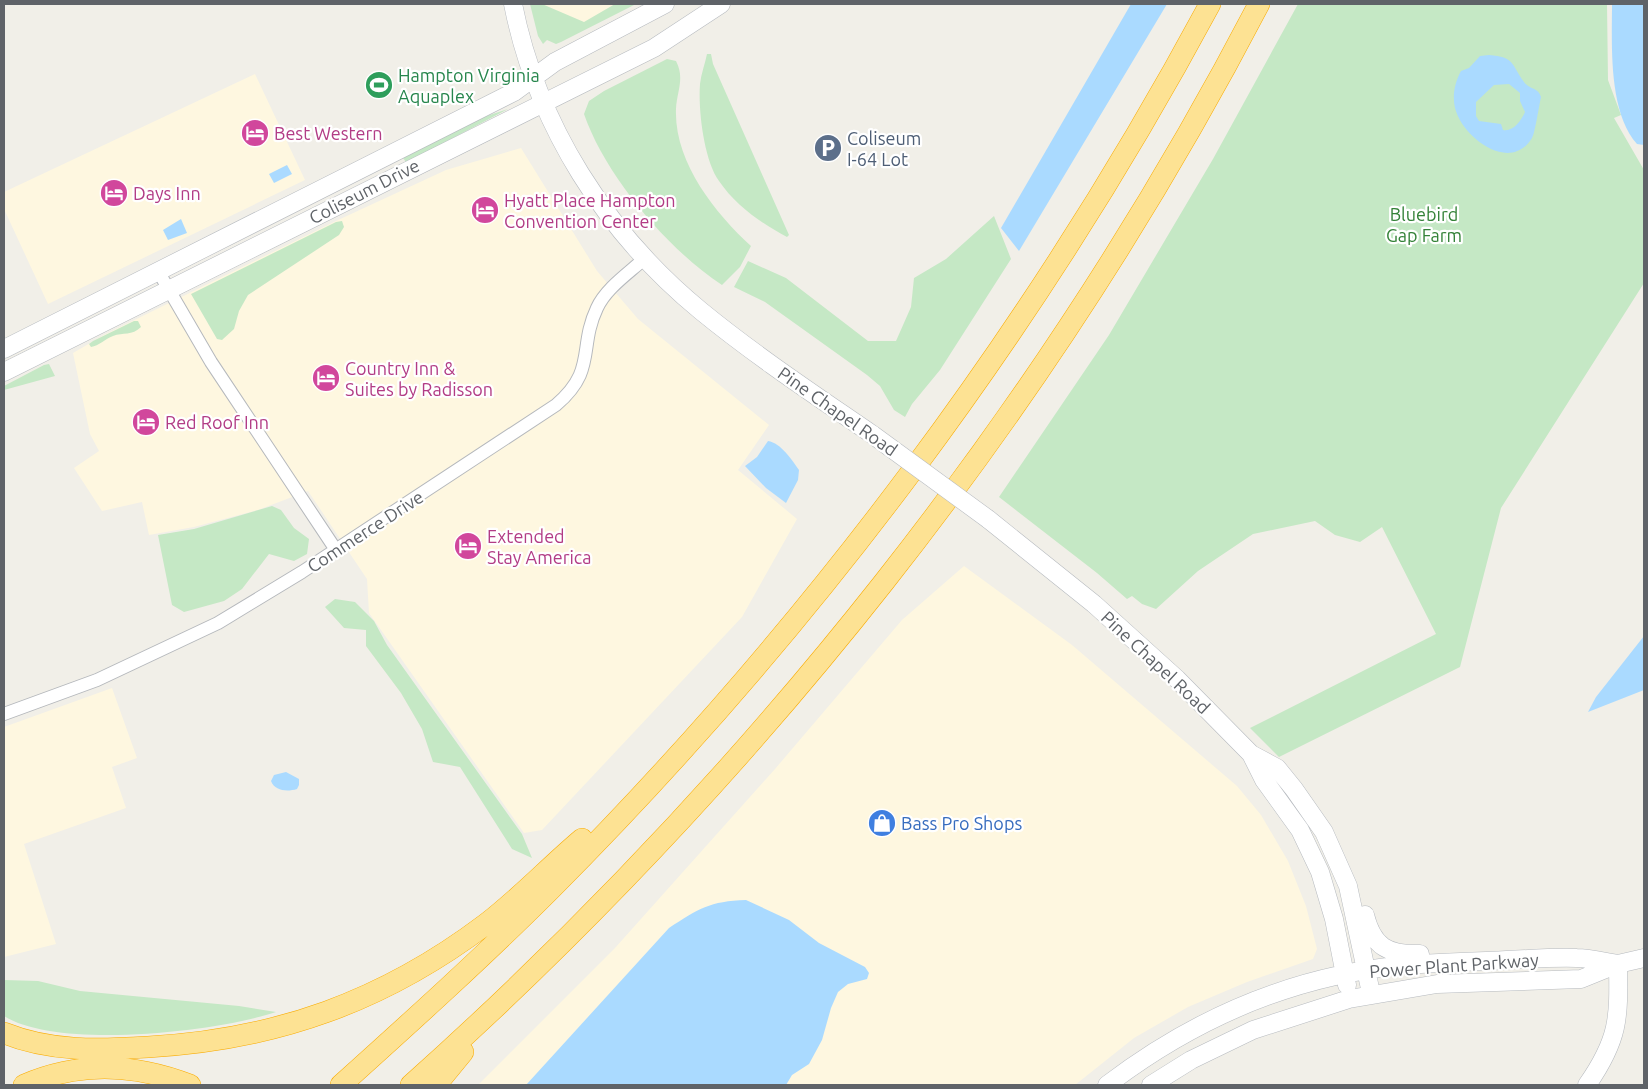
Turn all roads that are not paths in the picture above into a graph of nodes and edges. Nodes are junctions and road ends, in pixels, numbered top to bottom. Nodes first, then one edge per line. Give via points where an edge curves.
1 (513, 4) edge
2 (665, 4) edge
3 (721, 4) edge
4 (1205, 4) edge
5 (1210, 4) edge
6 (1259, 4) edge
7 (1179, 61) junction
8 (534, 78) junction
9 (544, 102) junction
10 (645, 258) junction
11 (158, 272) junction
12 (168, 290) junction
13 (4, 349) edge
14 (4, 372) edge
15 (336, 550) junction
16 (4, 714) edge
17 (1251, 754) junction
18 (669, 763) junction
19 (1336, 856) junction
20 (1644, 958) edge
21 (1502, 961) junction
22 (1618, 964) junction
23 (1367, 970) junction
24 (1345, 975) junction
25 (512, 992) junction
26 (1371, 994) junction
27 (1349, 999) junction
28 (4, 1033) edge
29 (24, 1085) edge
30 (190, 1085) edge
31 (341, 1085) edge
32 (410, 1085) edge
33 (436, 1085) edge
34 (1107, 1085) edge
35 (1151, 1085) edge
36 (1586, 1085) edge

1 - 8 street, Pine Chapel Road
2 - 8 street, Coliseum Drive via 561,59
3 - 9 street, Coliseum Drive via 654,48
4 - 7 highway
5 - 7 highway
6 - 25 highway via 1183,141 1062,335 972,464 895,566 780,706 677,822
7 - 18 highway via 1121,163 1061,256 894,497 760,662
8 - 9 street, Pine Chapel Road
8 - 11 street, Coliseum Drive via 514,92
9 - 10 street, Pine Chapel Road via 590,191
9 - 12 street, Coliseum Drive
10 - 15 street, Commerce Drive via 600,300 582,373 565,397
10 - 17 street, Pine Chapel Road, bridge via 726,331 988,519 1058,574 1133,638
11 - 12 street
11 - 13 street, Coliseum Drive
12 - 14 street, Coliseum Drive
12 - 15 street via 211,362
15 - 16 street, Commerce Drive via 269,593 170,648 97,680
17 - 19 street, Pine Chapel Road via 1277,768 1324,832
17 - 24 street, Pine Chapel Road via 1264,780 1303,836 1320,872 1334,919
18 - 28 highway via 488,922 412,974 357,1002 274,1030 184,1045 74,1050 47,1047
18 - 31 highway via 552,888 429,1007
19 - 21 street via 1356,882 1372,935 1388,950 1409,955 1476,953
19 - 23 street, Pine Chapel Road via 1348,886
20 - 22 street, Power Plant Parkway
21 - 22 street, Power Plant Parkway via 1578,958
21 - 23 street, Power Plant Parkway via 1404,965
22 - 26 street, Power Plant Parkway via 1581,978 1437,984
22 - 36 street via 1616,1030 1610,1048
23 - 24 street, Power Plant Parkway
23 - 26 street, Pine Chapel Road
24 - 27 street, Pine Chapel Road
24 - 34 street, Power Plant Parkway via 1282,990 1203,1023 1157,1049
25 - 32 highway
25 - 33 highway
26 - 27 street, Power Plant Parkway
27 - 35 street, Power Plant Parkway via 1254,1030 1191,1060
29 - 30 highway via 54,1074 98,1067 142,1070

